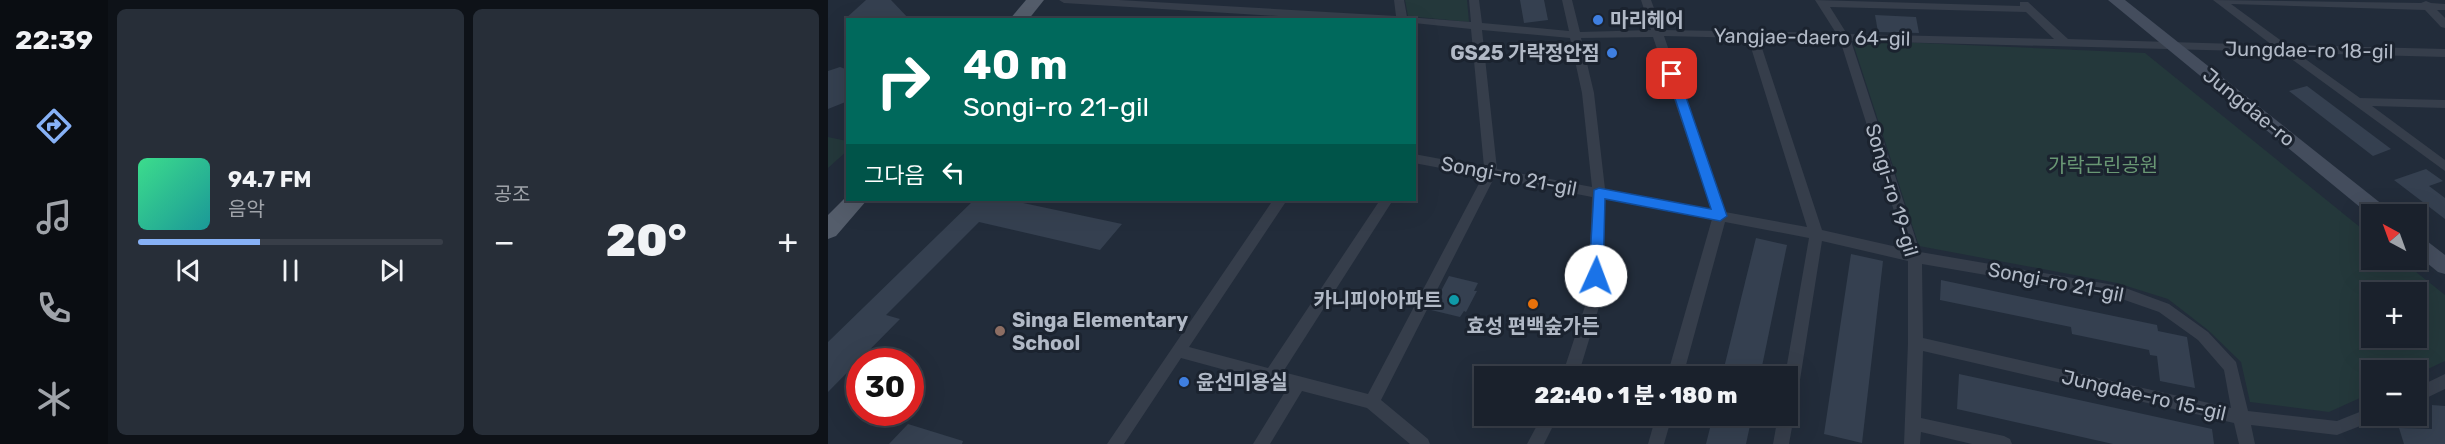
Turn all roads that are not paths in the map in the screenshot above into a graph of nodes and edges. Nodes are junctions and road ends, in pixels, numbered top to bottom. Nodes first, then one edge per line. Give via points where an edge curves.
1 (1035, 0) edge
2 (1064, 0) edge
3 (1400, 0) edge
4 (1474, 0) edge
5 (1567, 0) edge
6 (1647, 0) edge
7 (2019, 0) edge
8 (2116, 0) edge
9 (2219, 0) edge
10 (1821, 2) edge
11 (2426, 3) edge
12 (2445, 7) edge
13 (2029, 9) junction
14 (1020, 18) edge
15 (1384, 18) edge
16 (1402, 18) edge
17 (1416, 20) edge
18 (2445, 25) edge
19 (1478, 26) junction
20 (1659, 33) junction
21 (1576, 35) junction
22 (1753, 36) junction
23 (1844, 37) junction
24 (2067, 44) junction
25 (2174, 47) junction
26 (2286, 50) junction
27 (2445, 53) edge
28 (2358, 102) junction
29 (2445, 104) edge
30 (1416, 158) edge
31 (2444, 166) edge
32 (1491, 172) junction
33 (1599, 193) junction
34 (855, 201) edge
35 (1279, 201) edge
36 (1386, 201) edge
37 (2369, 204) edge
38 (1720, 216) junction
39 (828, 230) edge
40 (1816, 234) junction
41 (2427, 252) edge
42 (1915, 257) junction
43 (2445, 266) edge
44 (1916, 343) junction
45 (1178, 351) junction
46 (1573, 366) edge
47 (1678, 366) edge
48 (1794, 366) edge
49 (1272, 375) junction
50 (2445, 381) edge
51 (1299, 382) junction
52 (2427, 390) edge
53 (1372, 402) junction
54 (2241, 417) junction
55 (2361, 418) edge
56 (1913, 423) junction
57 (1545, 426) edge
58 (1661, 426) edge
59 (1785, 426) edge
60 (1115, 444) edge
61 (1261, 444) edge
62 (1422, 444) edge
63 (1535, 444) edge
64 (1656, 444) edge
65 (1782, 444) edge
66 (1912, 444) edge
67 (2004, 444) edge
68 (2247, 444) edge

1 - 14 main road
2 - 15 street
3 - 16 street
4 - 19 street
5 - 21 street
6 - 20 street
7 - 13 street
8 - 25 main road, Jungdae-ro
9 - 11 street
9 - 26 street
10 - 13 street, Songi-ro 19-gil
10 - 23 street, Songi-ro 19-gil
11 - 12 street
11 - 18 street
13 - 24 street
17 - 19 street, Yangjae-daero 64-gil
19 - 21 street, Yangjae-daero 64-gil
19 - 32 street
20 - 21 street, Yangjae-daero 64-gil
20 - 22 street, Yangjae-daero 64-gil
20 - 38 street
21 - 33 street via 1588,93
22 - 23 street, Yangjae-daero 64-gil
22 - 40 street
23 - 24 street, Yangjae-daero 64-gil
23 - 42 street, Songi-ro 19-gil
24 - 25 street, Yangjae-daero 64-gil
25 - 26 street, Jungdae-ro 18-gil
25 - 37 main road, Jungdae-ro
26 - 27 street, Jungdae-ro 18-gil
26 - 28 street
28 - 29 street
28 - 31 street
30 - 32 street, Songi-ro 21-gil
32 - 33 street, Songi-ro 21-gil
32 - 53 street
33 - 38 street, Songi-ro 21-gil
33 - 46 street via 1595,297
34 - 39 main road
35 - 45 street
36 - 49 street
38 - 40 street, Songi-ro 21-gil
38 - 47 street
40 - 42 street, Songi-ro 21-gil
40 - 48 street
41 - 43 main road
42 - 44 street, Songi-ro 19-gil
42 - 54 street, Songi-ro 21-gil via 2120,292 2164,308 2203,336 2231,367
44 - 54 street, Jungdae-ro 15-gil
44 - 56 street, Songi-ro 19-gil
45 - 49 street
45 - 60 street
49 - 51 street
50 - 52 street
51 - 53 street
51 - 61 street
53 - 62 street
54 - 55 street, Jungdae-ro 15-gil via 2337,428
54 - 68 street, Songi-ro 21-gil
56 - 66 street, Songi-ro 19-gil
56 - 67 street
57 - 63 street
58 - 64 street
59 - 65 street

